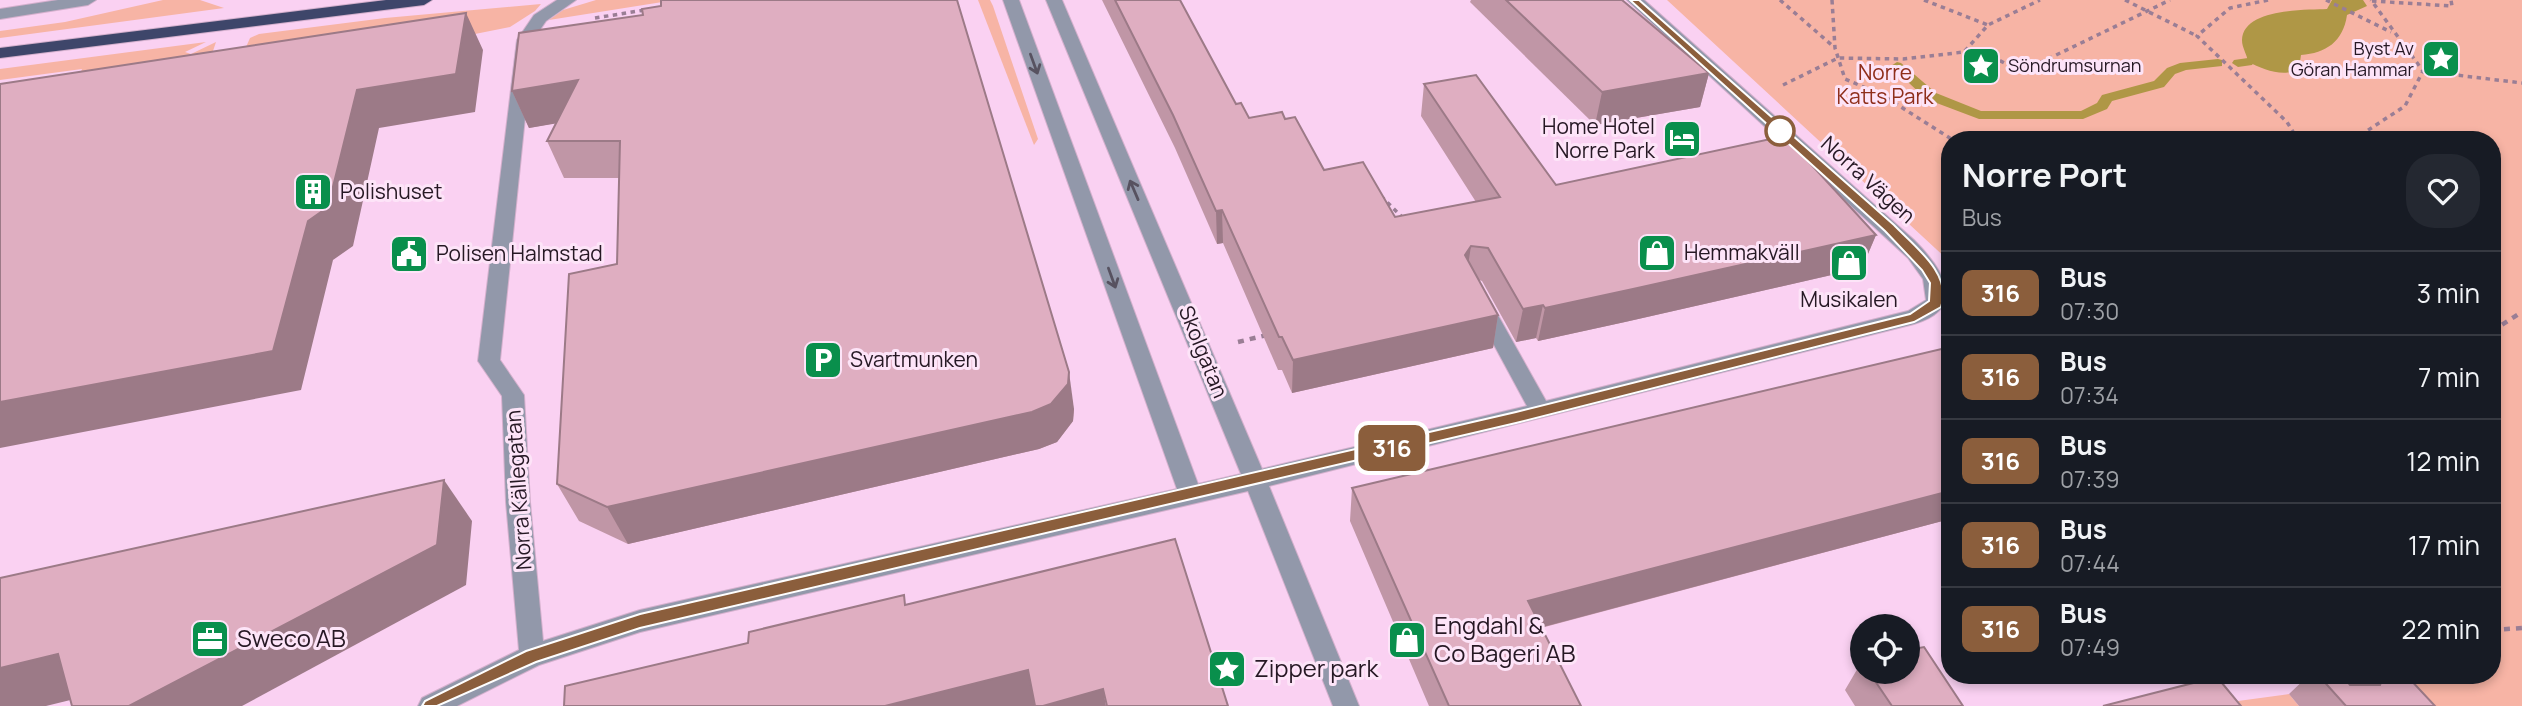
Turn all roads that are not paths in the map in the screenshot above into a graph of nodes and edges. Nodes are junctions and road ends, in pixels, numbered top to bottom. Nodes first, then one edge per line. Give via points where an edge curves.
1 (88, 0) edge
2 (424, 0) edge
3 (568, 0) edge
4 (1011, 0) edge
5 (1054, 0) edge
6 (1635, 0) edge
7 (0, 14) edge
8 (0, 53) edge
9 (1473, 286) edge
10 (1541, 411) junction
11 (1254, 480) junction
12 (1189, 494) junction
13 (532, 656) junction
14 (431, 706) edge
15 (1346, 706) edge

1 - 7 street
2 - 8 highway
3 - 13 street, Norra Källegatan via 540,19 528,34 489,361 513,395
4 -> 12 street
11 -> 5 street, Skolgatan
6 - 10 street, Norra Vägen via 1889,228 1927,267 1936,283 1936,303 1914,317
9 - 10 street
10 - 11 street
11 - 12 street
11 - 15 street, Skolgatan
12 - 13 street via 640,621
13 - 14 street

